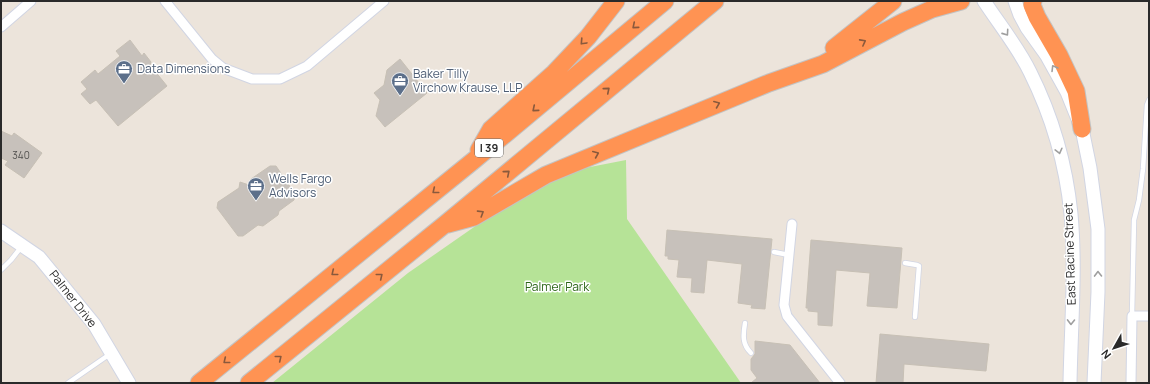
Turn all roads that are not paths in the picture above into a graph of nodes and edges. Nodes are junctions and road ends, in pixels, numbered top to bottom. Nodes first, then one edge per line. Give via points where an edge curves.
1 (31, 1) edge
2 (165, 1) edge
3 (384, 1) edge
4 (616, 1) edge
5 (665, 1) edge
6 (715, 1) edge
7 (893, 1) edge
8 (961, 1) edge
9 (984, 1) edge
10 (1015, 1) edge
11 (1032, 1) edge
12 (1, 27) edge
13 (789, 75) junction
14 (1149, 100) edge
15 (1082, 129) junction
16 (473, 161) junction
17 (1149, 169) edge
18 (1143, 170) junction
19 (792, 224) dead end
20 (444, 225) junction
21 (1, 231) edge
22 (23, 245) junction
23 (774, 252) dead end
24 (789, 255) junction
25 (905, 263) dead end
26 (1, 270) edge
27 (1132, 316) junction
28 (1149, 316) edge
29 (915, 317) dead end
30 (745, 323) dead end
31 (111, 353) junction
32 (751, 353) dead end
33 (68, 383) edge
34 (129, 383) edge
35 (199, 383) edge
36 (249, 383) edge
37 (840, 383) edge
38 (1070, 383) edge
39 (1094, 383) edge
40 (1131, 383) edge

1 - 12 street
2 - 3 street via 212,59 223,68 252,79 280,79 307,66
4 -> 16 highway via 588,37 554,73 491,129
5 -> 16 highway, I 39
20 -> 6 highway, I 39
7 - 13 highway via 835,47
13 -> 8 highway via 823,64 932,9
9 -> 38 main road, East Racine Street via 1030,71 1055,132 1065,174 1071,214
15 -> 10 main road via 1067,92 1020,15
11 - 15 highway via 1037,17 1076,91
20 -> 13 highway via 474,217 546,175
14 - 18 lane
39 -> 15 main road via 1098,229
16 -> 35 highway, I 39
17 - 18 lane
18 - 27 lane via 1134,220
19 - 24 street
36 -> 20 highway, I 39
21 - 22 main road, Palmer Drive
22 - 26 lane
22 - 31 main road, Palmer Drive via 39,257 64,286 94,324
23 - 24 lane
24 - 37 street via 784,305 787,316
25 - 29 lane via 919,266
27 - 28 street
27 - 40 street
30 - 32 lane via 743,339
31 - 33 lane
31 - 34 main road, Palmer Drive

